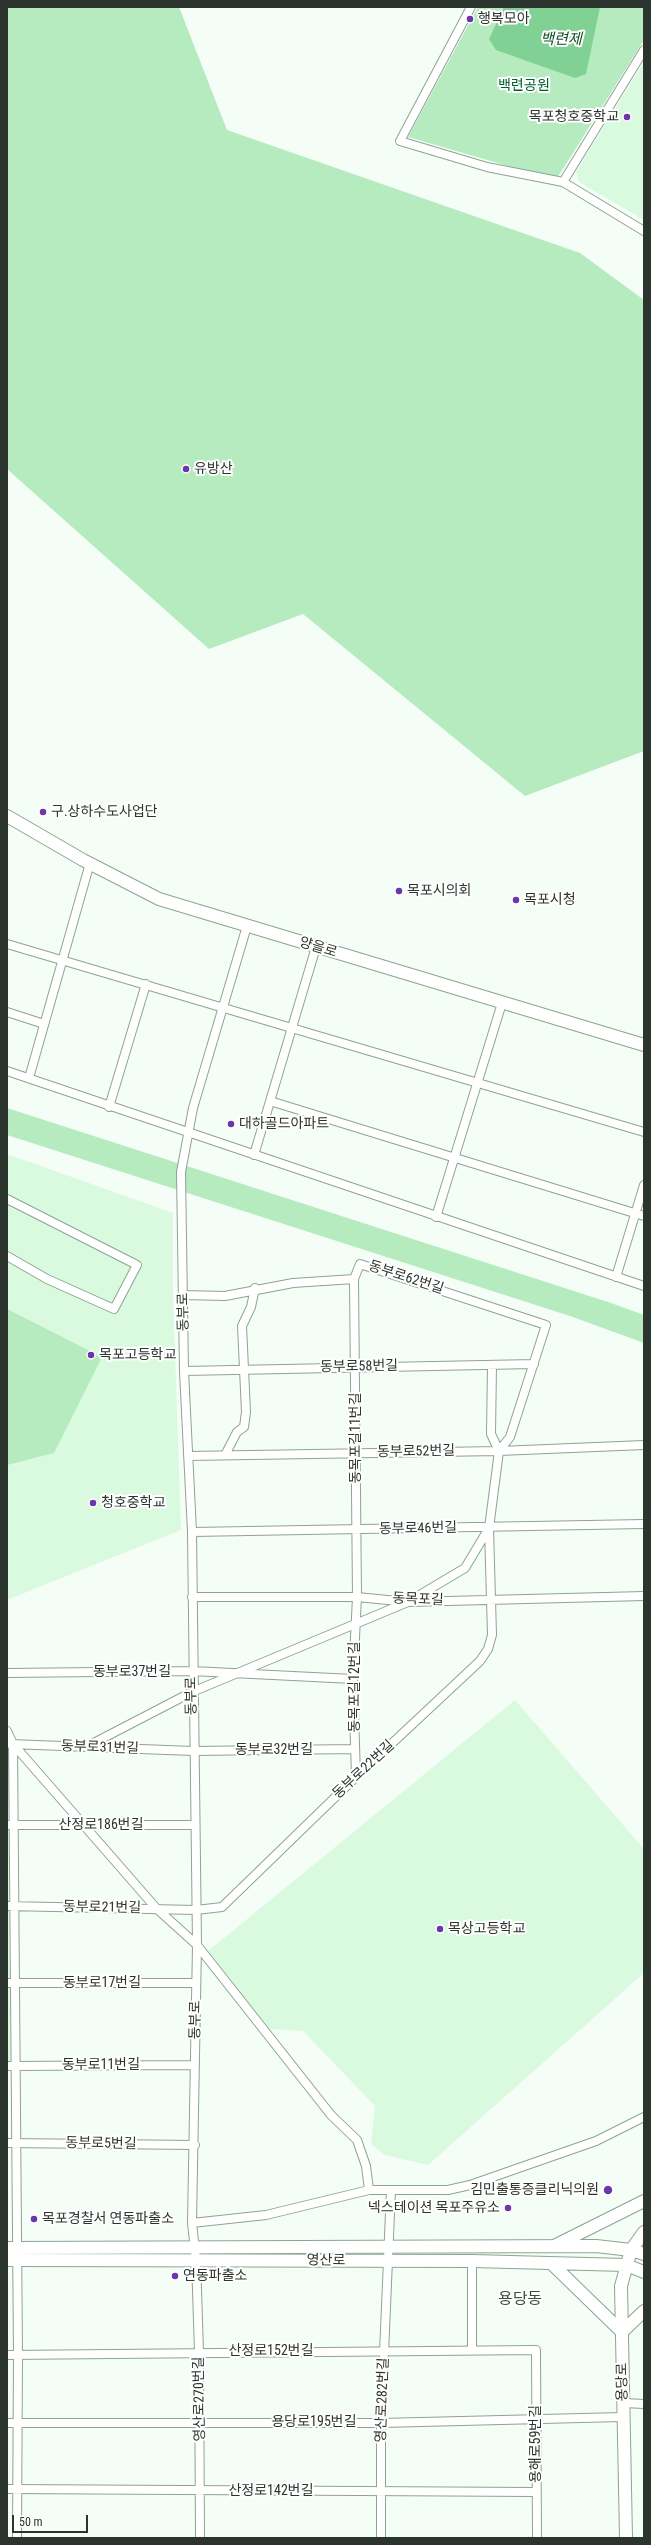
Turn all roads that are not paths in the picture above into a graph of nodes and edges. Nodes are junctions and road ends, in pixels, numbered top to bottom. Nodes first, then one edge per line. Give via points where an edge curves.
1 (471, 7) edge
2 (644, 50) edge
3 (563, 182) junction
4 (644, 231) edge
5 (7, 816) edge
6 (90, 863) junction
7 (247, 926) junction
8 (7, 944) edge
9 (316, 947) junction
10 (62, 959) junction
11 (146, 984) junction
12 (502, 1003) junction
13 (222, 1006) junction
14 (7, 1012) edge
15 (44, 1024) junction
16 (292, 1027) junction
17 (644, 1045) edge
18 (7, 1070) edge
19 (29, 1078) junction
20 (476, 1082) junction
21 (270, 1101) junction
22 (109, 1107) junction
23 (644, 1132) edge
24 (187, 1133) junction
25 (254, 1155) junction
26 (454, 1158) junction
27 (644, 1185) edge
28 (7, 1199) edge
29 (635, 1213) junction
30 (644, 1216) edge
31 (436, 1217) junction
32 (7, 1256) edge
33 (616, 1277) junction
34 (354, 1279) junction
35 (644, 1286) edge
36 (255, 1288) junction
37 (184, 1295) junction
38 (534, 1364) junction
39 (492, 1365) junction
40 (355, 1367) junction
41 (184, 1371) junction
42 (244, 1371) junction
43 (644, 1445) edge
44 (500, 1451) junction
45 (356, 1453) junction
46 (225, 1455) junction
47 (188, 1456) junction
48 (644, 1524) edge
49 (489, 1528) junction
50 (356, 1530) junction
51 (192, 1532) junction
52 (644, 1596) edge
53 (192, 1597) junction
54 (357, 1597) junction
55 (492, 1601) junction
56 (408, 1602) junction
57 (355, 1622) junction
58 (192, 1671) junction
59 (7, 1673) edge
60 (240, 1673) junction
61 (353, 1679) junction
62 (192, 1692) junction
63 (7, 1731) edge
64 (10, 1744) edge
65 (86, 1747) junction
66 (355, 1750) junction
67 (193, 1751) junction
68 (356, 1777) junction
69 (10, 1825) edge
70 (84, 1825) junction
71 (195, 1825) junction
72 (11, 1906) edge
73 (156, 1908) junction
74 (196, 1910) junction
75 (197, 1945) junction
76 (11, 1983) edge
77 (196, 1983) junction
78 (195, 2065) junction
79 (7, 2066) edge
80 (16, 2066) junction
81 (644, 2117) edge
82 (7, 2143) edge
83 (16, 2143) junction
84 (195, 2145) junction
85 (369, 2190) junction
86 (391, 2190) junction
87 (644, 2200) edge
88 (192, 2223) junction
89 (644, 2232) edge
90 (388, 2246) junction
91 (554, 2246) junction
92 (194, 2247) junction
93 (631, 2250) junction
94 (12, 2254) edge
95 (644, 2254) edge
96 (196, 2259) junction
97 (472, 2261) junction
98 (388, 2262) junction
99 (552, 2264) junction
100 (626, 2265) junction
101 (644, 2272) edge
102 (644, 2310) edge
103 (622, 2332) junction
104 (472, 2350) junction
105 (536, 2350) joint
106 (384, 2351) junction
107 (199, 2352) junction
108 (7, 2354) edge
109 (18, 2354) junction
110 (624, 2403) junction
111 (644, 2404) edge
112 (622, 2417) junction
113 (536, 2419) junction
114 (200, 2421) junction
115 (381, 2422) junction
116 (7, 2423) edge
117 (18, 2423) junction
118 (7, 2489) edge
119 (16, 2489) junction
120 (200, 2491) junction
121 (381, 2492) junction
122 (536, 2492) junction
123 (17, 2538) edge
124 (200, 2538) edge
125 (381, 2538) edge
126 (537, 2538) edge
127 (626, 2538) edge

1 - 3 street via 400,142 487,167
2 - 3 street
3 - 4 street
5 - 6 street, 양을로
6 - 7 street, 양을로 via 159,899
6 - 10 street
7 - 9 street, 양을로
7 - 13 street, 동부로
8 - 10 street
9 - 12 street, 양을로
9 - 16 street
10 - 11 street
10 - 15 street
11 - 13 street
11 - 22 street
12 - 17 street, 양을로
12 - 20 street
13 - 16 street
13 - 24 street, 동부로
14 - 15 street
15 - 19 street
16 - 20 street
16 - 21 street
18 - 19 street
19 - 22 street
20 - 23 street
20 - 26 street
21 - 25 street
21 - 26 street
22 - 24 street
24 - 25 street
24 - 37 street, 동부로 via 181,1172
25 - 31 street
26 - 29 street
26 - 31 street
27 - 29 street
28 - 32 street via 137,1265 114,1310 47,1279
29 - 30 street
29 - 33 street
31 - 33 street
33 - 35 street
34 - 36 street, 동부로62번길
34 - 38 street, 동부로62번길 via 360,1264 546,1325
34 - 40 street, 동목포길11번길
36 - 37 street, 동부로62번길 via 225,1296
36 - 42 street via 251,1307 242,1326
37 - 41 street, 동부로
38 - 39 street, 동부로58번길
38 - 44 street via 510,1437
39 - 40 street, 동부로58번길
39 - 44 street via 491,1434
40 - 42 street, 동부로58번길
40 - 45 street, 동목포길11번길
41 - 42 street, 동부로58번길
41 - 47 street, 동부로
42 - 46 street via 244,1427 237,1432
43 - 44 street, 동부로52번길
44 - 45 street, 동부로52번길
44 - 49 street
45 - 46 street, 동부로52번길
45 - 50 street, 동목포길11번길
46 - 47 street, 동부로52번길
47 - 51 street, 동부로
48 - 49 street, 동부로46번길
49 - 50 street, 동부로46번길
49 - 55 street, 동부로22번길
49 - 56 street via 465,1568
50 - 51 street, 동부로46번길
50 - 54 street, 동목포길11번길
51 - 53 street, 동부로
52 - 55 street, 동목포길
53 - 54 street, 동목포길
53 - 58 street, 동부로
54 - 56 street, 동목포길
54 - 57 street, 동목포길12번길
55 - 56 street, 동목포길
55 - 68 street, 동부로22번길 via 491,1641 480,1661
56 - 57 street
57 - 60 street
57 - 61 street, 동목포길12번길
58 - 59 street, 동부로37번길
58 - 60 street, 동부로37번길
58 - 62 street, 동부로
60 - 61 street, 동부로37번길
60 - 62 street
61 - 66 street, 동목포길12번길
62 - 65 street
62 - 67 street, 동부로
63 - 64 street
64 - 65 street, 동부로31번길
64 - 69 street
64 - 70 street
65 - 67 street, 동부로31번길
66 - 67 street, 동부로32번길
66 - 68 street, 동목포길12번길
67 - 71 street, 동부로
68 - 74 street, 동부로22번길 via 222,1907
69 - 70 street, 산정로186번길
69 - 72 street
70 - 71 street, 산정로186번길
70 - 73 street
71 - 74 street, 동부로
72 - 73 street, 동부로21번길
72 - 76 street
73 - 74 street, 동부로21번길
73 - 75 street
74 - 75 street, 동부로
75 - 77 street, 동부로
75 - 85 street via 331,2115 357,2140 364,2158
76 - 77 street, 동부로17번길
76 - 80 street
77 - 78 street, 동부로
78 - 80 street, 동부로11번길
78 - 84 street, 동부로
79 - 80 street, 동부로11번길
80 - 83 street
81 - 86 street via 596,2142 470,2185 448,2190
82 - 83 street, 동부로5번길
83 - 84 street, 동부로5번길
83 - 94 street
84 - 88 street, 동부로
85 - 86 street
85 - 88 street via 266,2215
86 - 90 street, 영산로282번길
87 - 91 street
88 - 92 street, 동부로
89 - 93 street, 용당로
90 - 91 street, 영산로
90 - 92 street, 영산로
90 - 98 street, 영산로282번길
91 - 93 street, 영산로 via 596,2246
92 - 94 street, 영산로
92 - 96 street, 동부로
93 - 95 street, 영산로
93 - 100 street, 용당로
94 - 96 street, 영산로
94 - 109 street
96 - 98 street, 영산로
96 - 107 street, 영산로270번길
97 - 98 street, 영산로
97 - 99 street, 영산로
97 - 104 street
98 - 106 street, 영산로282번길
99 - 100 street, 영산로
99 - 103 street
100 - 101 street, 영산로
100 - 103 street, 용당로 via 621,2286
102 - 103 street
103 - 110 street, 용당로
104 - 105 street, 산정로152번길
104 - 106 street, 산정로152번길
105 - 113 street, 용해로59번길
106 - 107 street, 산정로152번길
106 - 115 street, 영산로282번길
107 - 109 street, 산정로152번길
107 - 114 street, 영산로270번길
108 - 109 street, 산정로152번길
109 - 117 street
110 - 111 street
110 - 112 street, 용당로
112 - 113 street, 용당로195번길
112 - 127 street, 용당로
113 - 115 street, 용당로195번길
113 - 122 street, 용해로59번길
114 - 115 street, 용당로195번길
114 - 117 street, 용당로195번길
114 - 120 street, 영산로270번길
115 - 121 street, 영산로282번길
116 - 117 street, 용당로195번길
117 - 119 street
118 - 119 street, 산정로142번길
119 - 120 street, 산정로142번길
119 - 123 street
120 - 121 street, 산정로142번길
120 - 124 street, 영산로270번길
121 - 122 street, 산정로142번길
121 - 125 street, 영산로282번길
122 - 126 street, 용해로59번길

